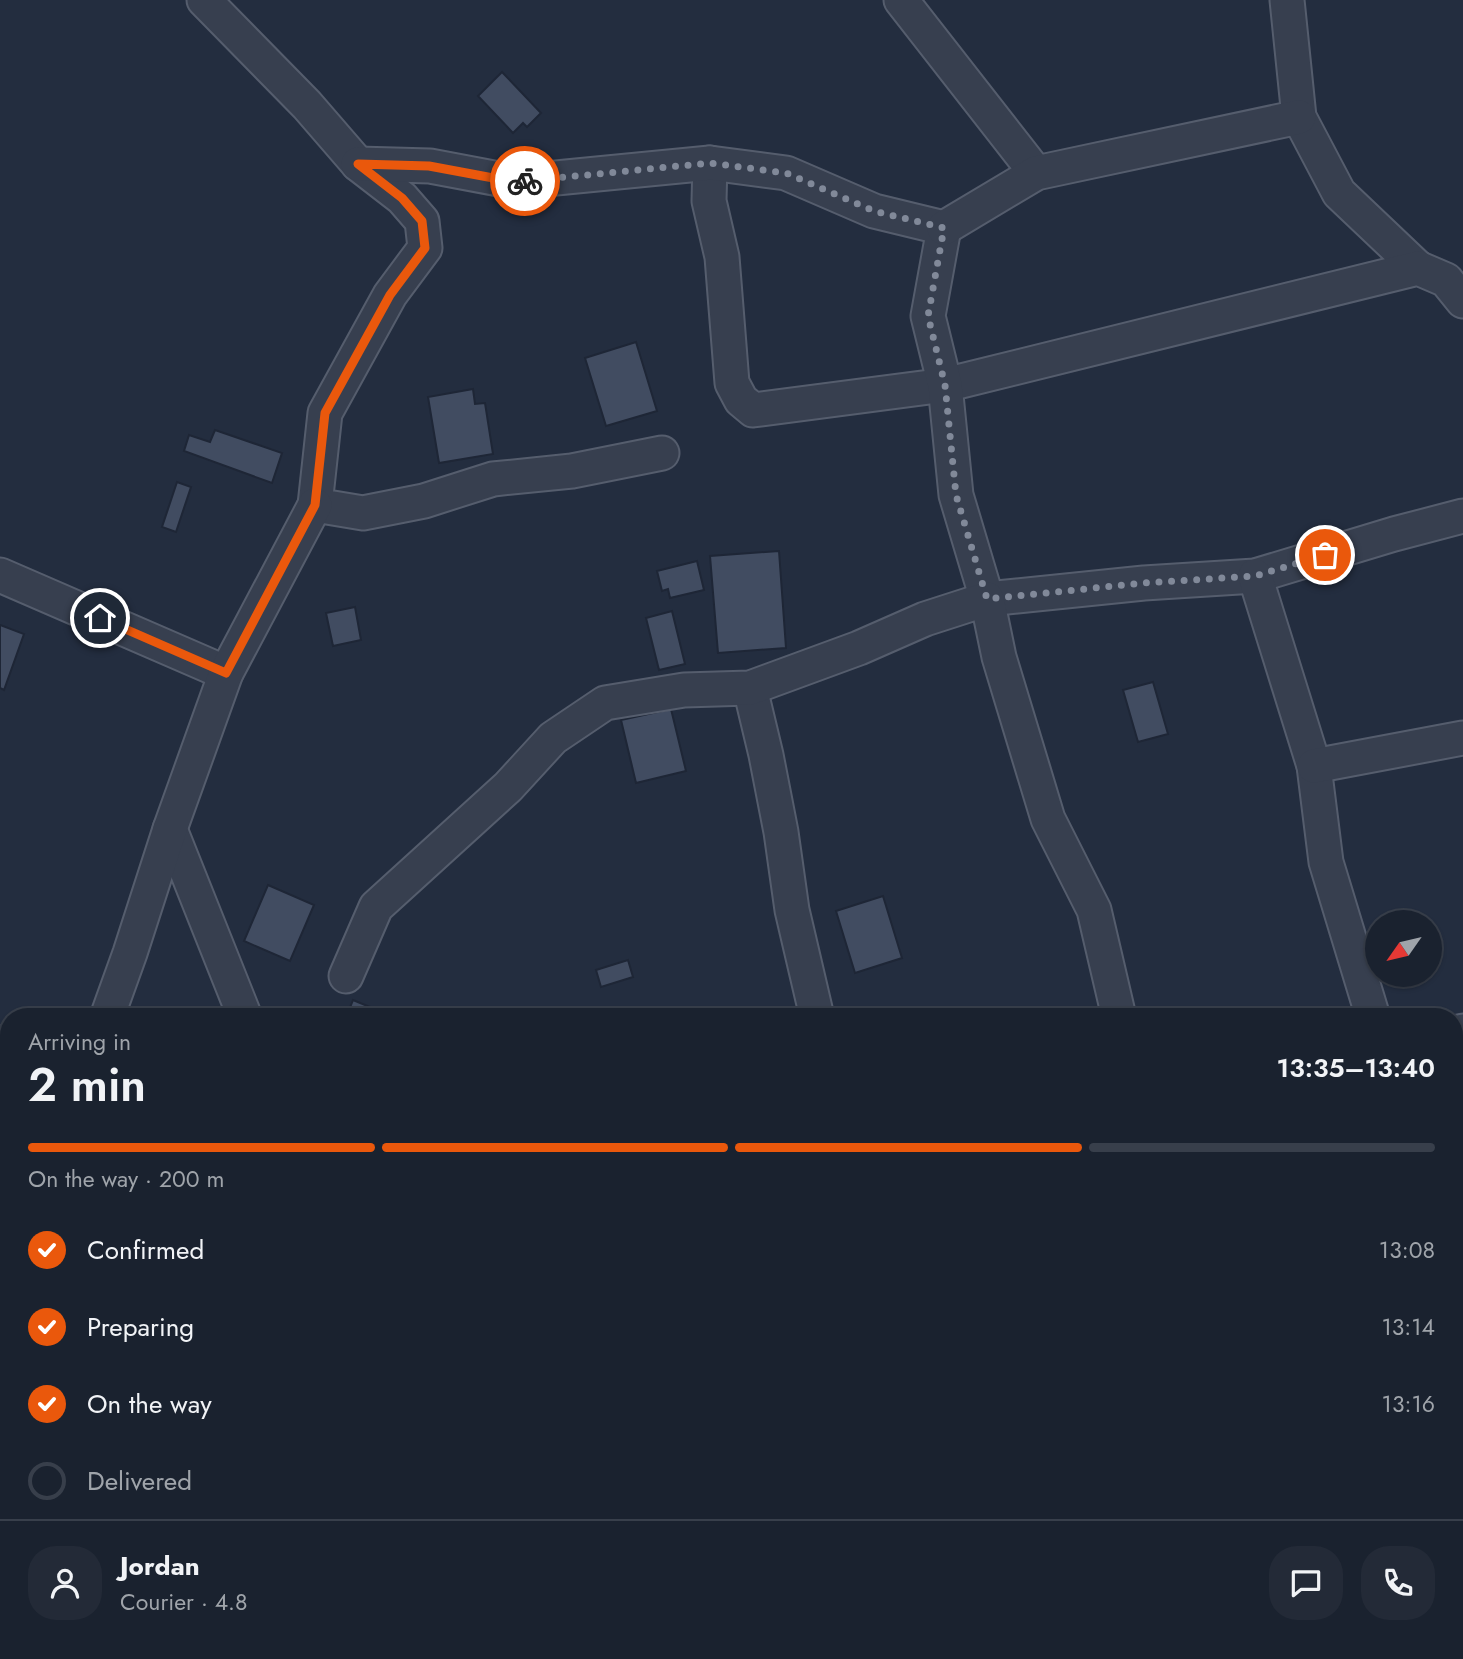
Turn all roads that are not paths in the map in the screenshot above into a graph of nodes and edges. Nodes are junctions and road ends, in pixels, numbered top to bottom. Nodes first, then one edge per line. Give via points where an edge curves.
1 (204, 0) edge
2 (901, 0) edge
3 (1287, 0) edge
4 (1299, 117) junction
5 (710, 163) junction
6 (358, 164) junction
7 (1036, 173) junction
8 (944, 228) junction
9 (1447, 281) edge
10 (945, 385) junction
11 (662, 453) dead end
12 (315, 505) junction
13 (1463, 516) edge
14 (0, 575) edge
15 (1255, 576) junction
16 (987, 599) junction
17 (226, 673) junction
18 (750, 688) junction
19 (1463, 738) edge
20 (1314, 766) junction
21 (170, 829) junction
22 (346, 976) dead end
23 (110, 1008) edge
24 (241, 1008) edge
25 (815, 1008) edge
26 (1117, 1008) edge
27 (1370, 1008) edge

1 - 6 street
2 - 7 street
3 - 4 street
4 - 7 street
4 - 9 street via 1339,193
5 - 6 street via 515,182 429,166
5 - 8 street via 786,173 874,211
5 - 10 street via 709,201 722,257 732,383 740,400 753,410
6 - 12 street via 402,198 422,221 425,248 390,295 325,413
7 - 8 street
8 - 10 street via 928,316
9 - 10 street
10 - 16 street via 956,495
11 - 12 street via 572,471 493,479 424,501 363,513
12 - 17 street
13 - 15 street
14 - 17 street
15 - 16 street
15 - 20 street
16 - 18 street
16 - 26 street via 999,657 1048,820 1094,910
17 - 21 street
18 - 22 street via 684,691 605,703 553,738 508,787 376,907
18 - 25 street
19 - 20 street
20 - 27 street via 1326,862
21 - 23 street
21 - 24 street

